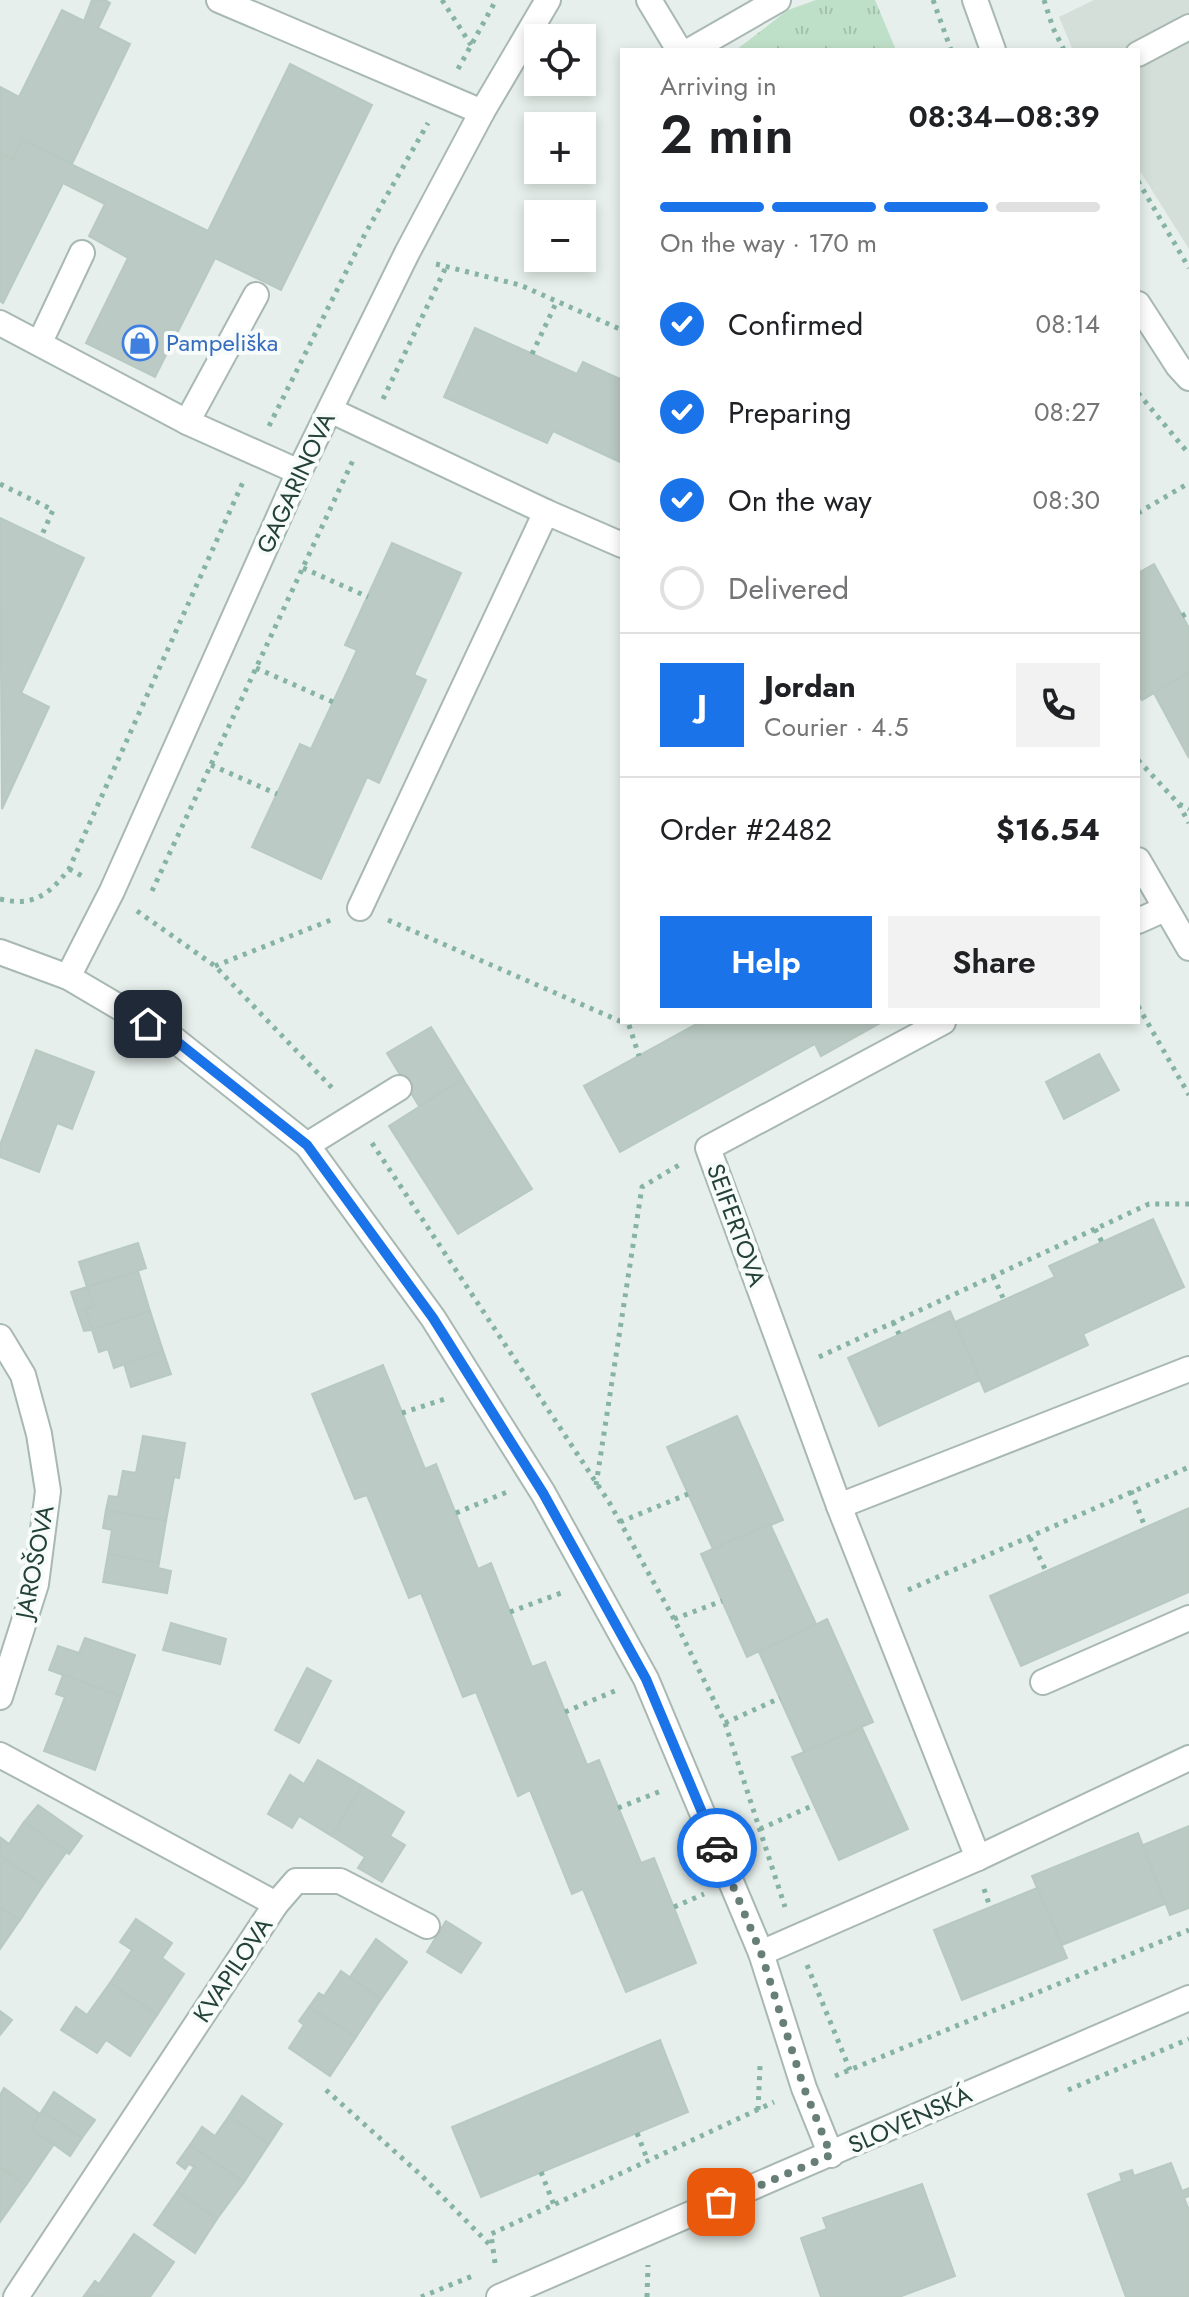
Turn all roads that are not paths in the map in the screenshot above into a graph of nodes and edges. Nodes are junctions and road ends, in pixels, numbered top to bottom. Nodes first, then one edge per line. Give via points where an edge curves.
1 (219, 0) edge
2 (548, 0) edge
3 (649, 0) edge
4 (778, 0) edge
5 (975, 0) edge
6 (1189, 27) edge
7 (678, 48) edge
8 (694, 48) edge
9 (992, 48) edge
10 (1140, 53) edge
11 (482, 112) junction
12 (82, 253) dead end
13 (256, 295) dead end
14 (1140, 307) edge
15 (0, 323) edge
16 (40, 342) junction
17 (1189, 378) edge
18 (330, 410) junction
19 (187, 422) junction
20 (299, 472) junction
21 (546, 512) junction
22 (620, 544) edge
23 (1140, 864) edge
24 (360, 908) road end
25 (1165, 909) junction
26 (1140, 920) edge
27 (1189, 948) edge
28 (0, 952) edge
29 (68, 977) junction
30 (939, 1024) edge
31 (399, 1088) dead end
32 (307, 1145) junction
33 (0, 1337) edge
34 (1189, 1369) edge
35 (839, 1506) junction
36 (1189, 1618) edge
37 (10, 1638) edge
38 (1043, 1682) dead end
39 (0, 1697) edge
40 (0, 1755) edge
41 (1189, 1758) edge
42 (978, 1858) junction
43 (276, 1904) junction
44 (427, 1926) dead end
45 (761, 1953) junction
46 (1189, 1998) edge
47 (831, 2155) junction
48 (507, 2294) edge
49 (16, 2297) edge

1 - 11 street
2 - 11 street, GAGARINOVA
3 - 7 street
4 - 8 street
5 - 9 street
6 - 10 street
11 - 18 street, GAGARINOVA
12 - 16 street
13 - 19 street
14 - 17 street
15 - 16 street
16 - 19 street
18 - 20 street, GAGARINOVA
18 - 21 street
19 - 20 street
20 - 29 street, GAGARINOVA via 112,891
21 - 22 street
21 - 24 street
23 - 25 street
25 - 26 street
25 - 27 street
28 - 29 street
29 - 32 street via 175,1040
30 - 35 street, SEIFERTOVA via 708,1148
31 - 32 street
32 - 45 street via 433,1318 543,1493 646,1679
33 - 37 street, JAROŠOVA via 23,1375 48,1491 36,1584
34 - 35 street
35 - 42 street, SEIFERTOVA
36 - 38 street
37 - 39 street, JAROŠOVA
40 - 43 street, KVAPILOVA
41 - 42 street
42 - 45 street
43 - 44 street via 296,1881 340,1881
43 - 49 street, KVAPILOVA
45 - 47 street
46 - 47 street, SLOVENSKÁ
47 - 48 street, SLOVENSKÁ

